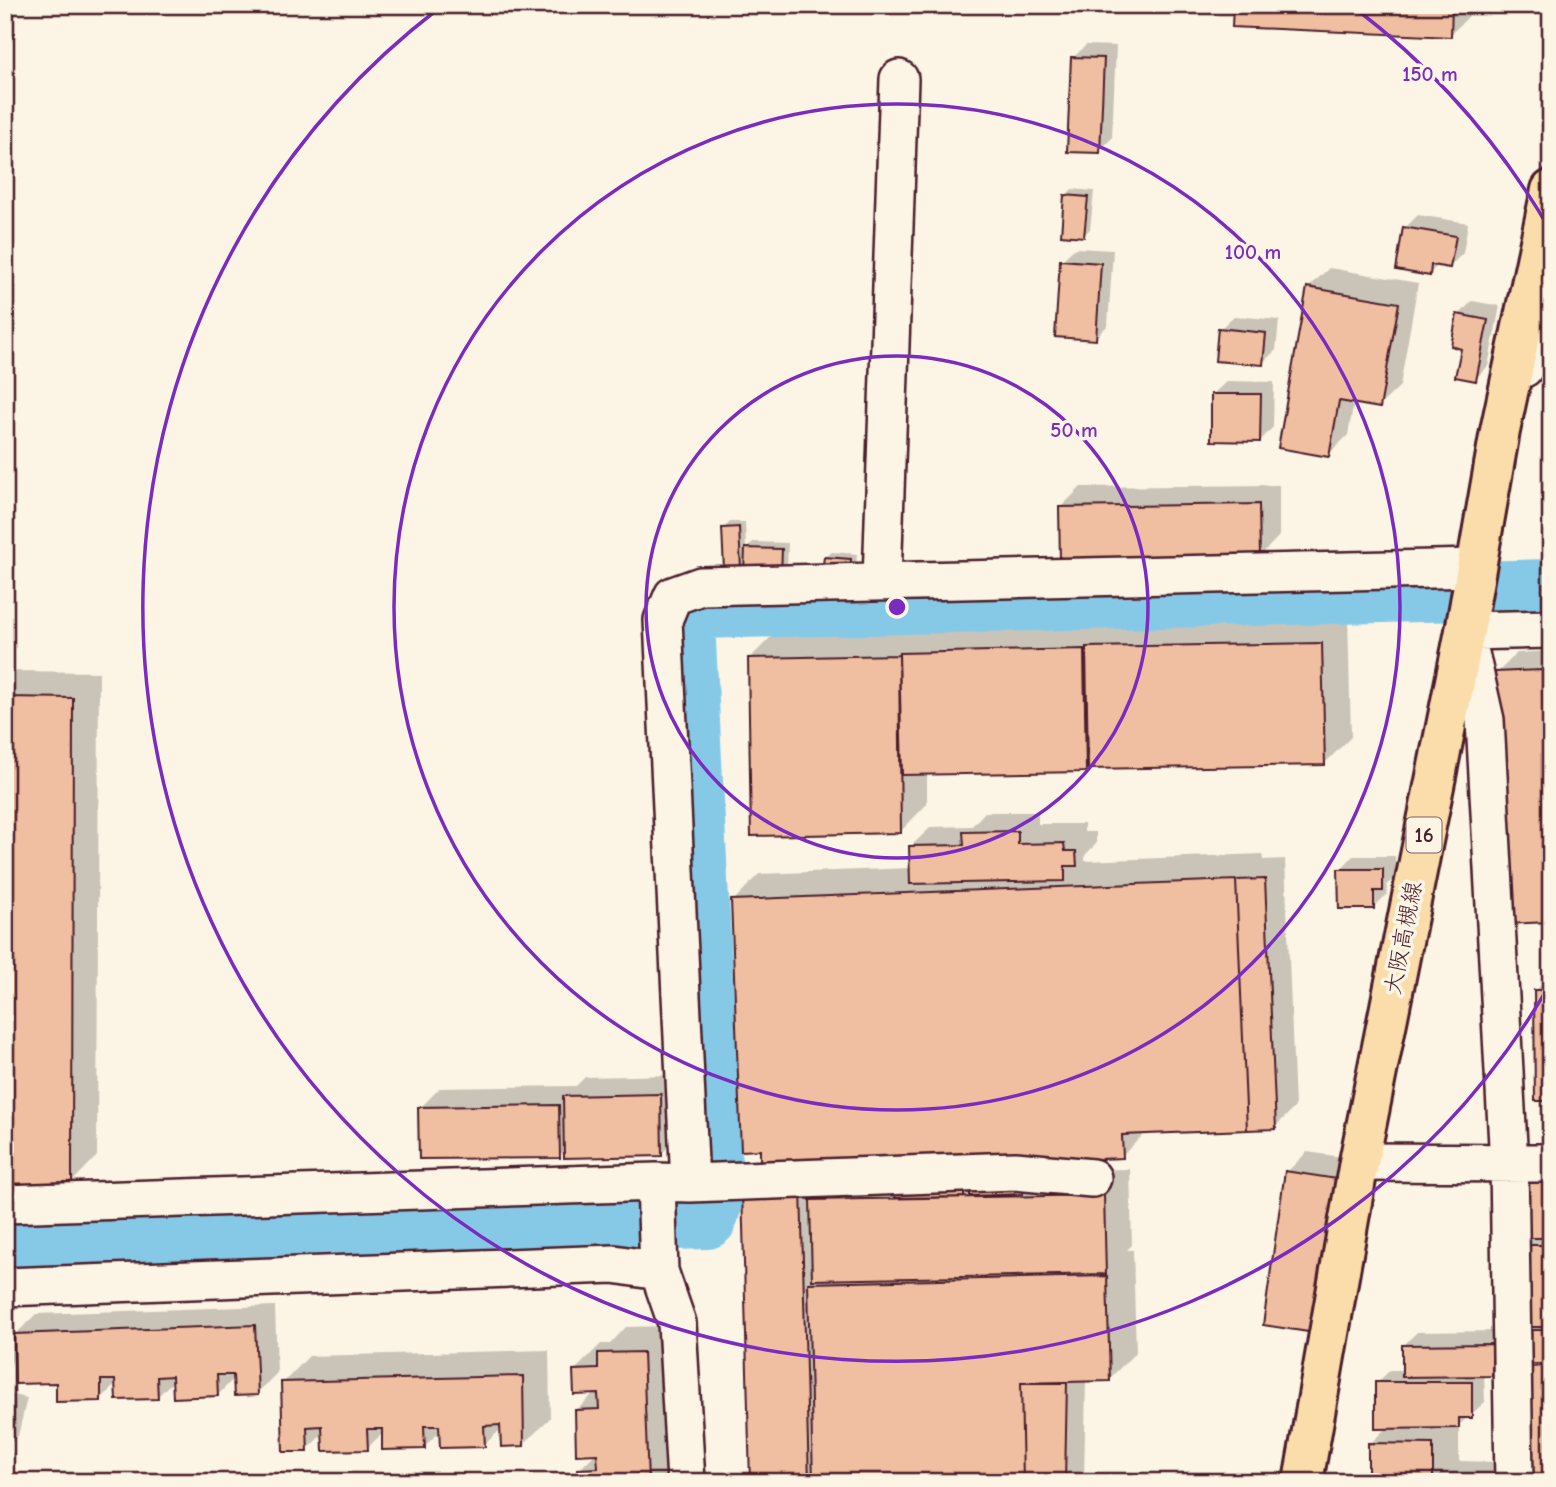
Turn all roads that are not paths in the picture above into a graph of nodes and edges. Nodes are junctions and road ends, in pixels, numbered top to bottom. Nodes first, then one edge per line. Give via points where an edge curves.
1 (899, 79) dead end
2 (1551, 190) edge
3 (1551, 301) edge
4 (1500, 431) junction
5 (1475, 568) junction
6 (881, 581) junction
7 (1551, 629) edge
8 (1465, 631) junction
9 (1359, 1162) junction
10 (1551, 1163) edge
11 (1509, 1164) junction
12 (1092, 1178) dead end
13 (673, 1182) junction
14 (5, 1204) edge
15 (659, 1271) junction
16 (5, 1287) edge
17 (686, 1482) edge
18 (1303, 1482) edge
19 (1514, 1482) edge

1 - 6 street
2 - 4 main road, 大阪高槻線 / 16
3 - 4 street
4 - 5 main road, 大阪高槻線 / 16
5 - 6 street
5 - 8 main road, 大阪高槻線 / 16
6 - 13 street via 701,586 673,596 663,620
7 - 8 street
8 - 9 main road, 大阪高槻線 / 16
8 - 11 street via 1485,720
9 - 11 street
9 - 18 main road, 大阪高槻線 / 16
10 - 11 street
11 - 19 street
12 - 13 street via 1015,1171
13 - 14 street
13 - 15 street
15 - 16 street via 614,1264
15 - 17 street via 677,1323

